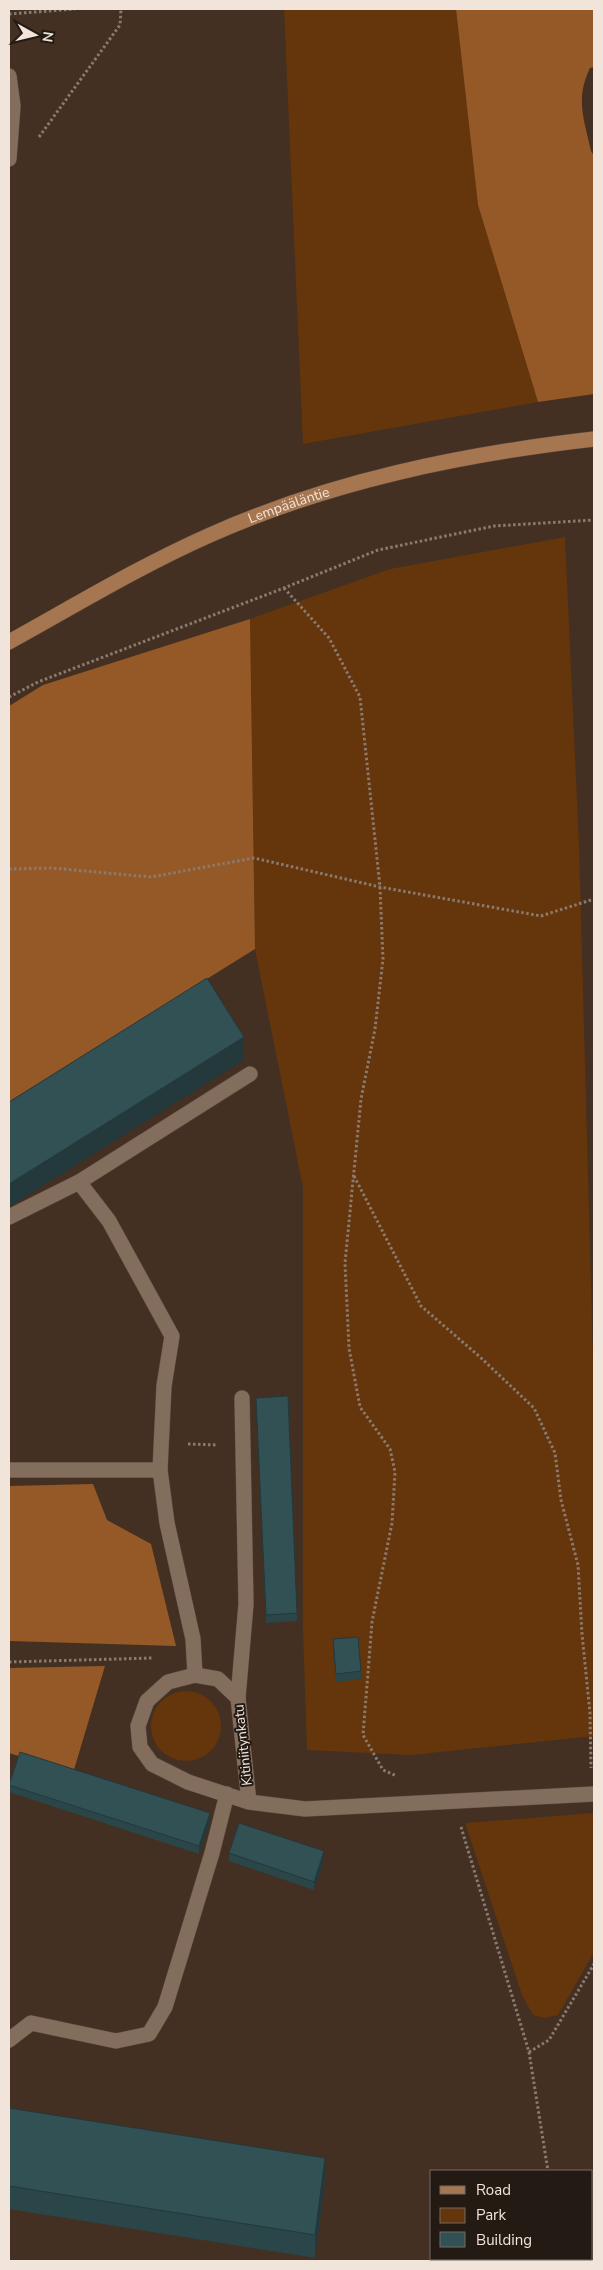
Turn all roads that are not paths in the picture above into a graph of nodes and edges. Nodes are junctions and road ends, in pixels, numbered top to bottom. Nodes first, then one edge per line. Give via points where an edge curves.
1 (9, 76) edge
2 (9, 159) edge
3 (594, 439) edge
4 (9, 642) edge
5 (250, 1074) dead end
6 (79, 1182) junction
7 (9, 1217) edge
8 (242, 1398) dead end
9 (9, 1470) edge
10 (160, 1470) junction
11 (195, 1674) junction
12 (238, 1698) junction
13 (227, 1794) junction
14 (593, 1794) edge
15 (249, 1802) junction
16 (9, 2040) edge

1 - 2 street via 13,106
3 - 4 main road, Lempääläntie via 412,469 271,510 134,571
5 - 6 street
6 - 7 street
6 - 10 street via 109,1221 172,1336 164,1386
8 - 12 street via 246,1604
9 - 10 street
10 - 11 street via 167,1523 194,1639
11 - 12 street, Kitiniitynkatu via 218,1679
11 - 13 street, Kitiniitynkatu via 168,1682 147,1701 138,1726 140,1747 152,1764 188,1782
12 - 15 street, Kitiniitynkatu
13 - 15 street, Kitiniitynkatu
13 - 16 street via 165,2007 149,2034 116,2041 31,2022
14 - 15 street, Kitiniitynkatu via 305,1810

